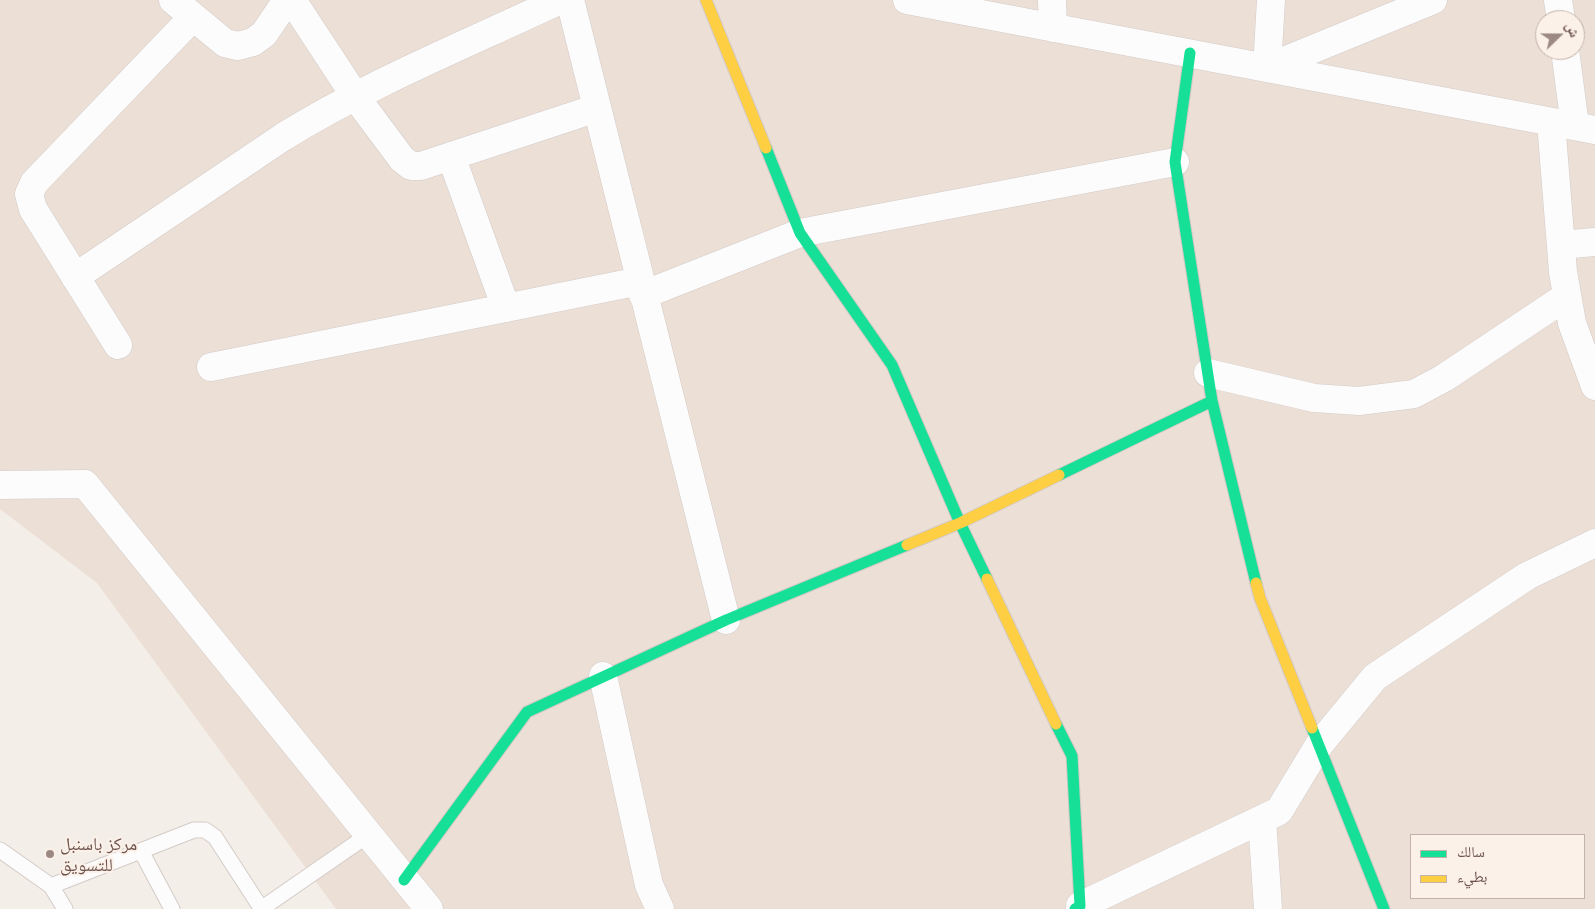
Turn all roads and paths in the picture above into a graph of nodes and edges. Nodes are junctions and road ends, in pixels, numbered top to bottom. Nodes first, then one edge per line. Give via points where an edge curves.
1 (173, 0) edge
2 (286, 0) edge
3 (292, 0) edge
4 (560, 0) edge
5 (570, 0) edge
6 (706, 0) edge
7 (907, 0) edge
8 (1052, 0) edge
9 (1271, 0) edge
10 (1433, 0) edge
11 (973, 6) edge
12 (194, 17) junction
13 (1053, 28) junction
14 (1190, 53) junction
15 (1566, 60) edge
16 (1267, 68) junction
17 (355, 96) junction
18 (597, 108) junction
19 (1574, 126) edge
20 (451, 156) junction
21 (1175, 162) junction
22 (800, 233) junction
23 (1595, 242) edge
24 (1561, 245) junction
25 (75, 277) junction
26 (642, 288) junction
27 (1567, 296) junction
28 (506, 308) junction
29 (118, 345) dead end
30 (211, 367) dead end
31 (1208, 373) junction
32 (1595, 383) edge
33 (1212, 401) junction
34 (0, 485) edge
35 (960, 523) junction
36 (1595, 543) edge
37 (726, 620) junction
38 (604, 676) junction
39 (1319, 745) junction
40 (1262, 819) junction
41 (368, 835) junction
42 (0, 850) edge
43 (141, 851) junction
44 (404, 880) junction
45 (51, 886) junction
46 (1079, 908) edge
47 (65, 909) edge
48 (172, 909) edge
49 (261, 909) edge
50 (429, 909) edge
51 (660, 909) edge
52 (1268, 909) edge
53 (1384, 909) edge

1 - 12 street
2 - 12 street via 264,34 253,42 238,46 225,43
3 - 17 street
4 - 17 street
5 - 18 street
6 - 22 street
7 - 11 street
8 - 13 street
9 - 16 street
10 - 16 street
11 - 13 street
12 - 25 street via 34,183 29,194 33,209
13 - 14 street
14 - 16 street
14 - 21 street
15 - 19 street
16 - 19 street
17 - 20 street via 402,159 411,166
17 - 25 street via 283,137
18 - 20 street
18 - 26 street
19 - 24 street
20 - 28 street
21 - 22 street
21 - 31 street
22 - 26 street
22 - 35 street via 892,365
23 - 24 street
24 - 27 street
25 - 29 street
26 - 28 street
26 - 37 street
27 - 31 street via 1444,378 1414,394 1359,401 1314,398
27 - 32 street via 1572,323
28 - 30 street
31 - 33 street
33 - 35 street
33 - 39 street via 1260,598
34 - 41 street via 85,484
35 - 37 street
35 - 46 street via 1072,756
36 - 39 street via 1527,576 1375,678
37 - 38 street
38 - 44 street via 527,712
38 - 51 street via 649,885
39 - 40 street via 1279,811
39 - 53 street
40 - 46 street
40 - 52 street
41 - 44 street
41 - 49 lane
42 - 45 lane
43 - 45 lane
43 - 48 lane
43 - 49 lane via 194,830 205,830 215,837
44 - 50 street
45 - 47 lane

